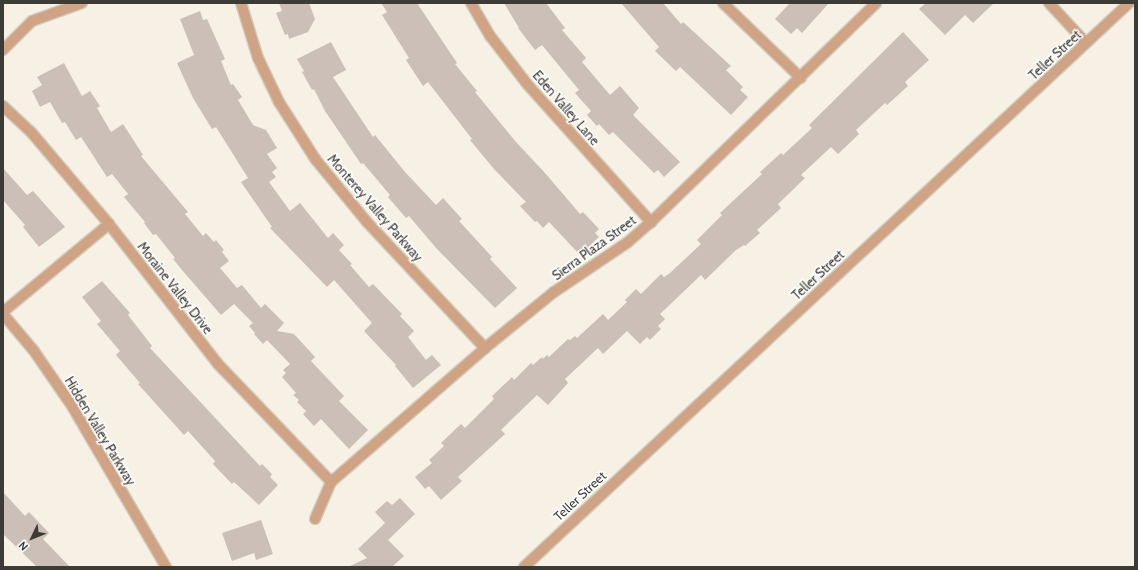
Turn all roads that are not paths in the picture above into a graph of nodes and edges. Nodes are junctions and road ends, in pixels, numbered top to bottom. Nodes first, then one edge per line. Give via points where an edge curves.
1 (82, 3) edge
2 (241, 3) edge
3 (472, 3) edge
4 (724, 3) edge
5 (876, 3) edge
6 (1049, 3) edge
7 (1129, 3) edge
8 (1086, 43) junction
9 (3, 50) edge
10 (801, 78) junction
11 (3, 106) edge
12 (651, 222) junction
13 (109, 224) junction
14 (3, 313) edge
15 (485, 348) junction
16 (331, 482) junction
17 (315, 519) dead end
18 (166, 567) edge
19 (524, 567) edge

1 - 9 street via 32,21
2 - 15 street, Monterey Valley Parkway via 261,66 279,102 316,160 367,222
3 - 12 street, Eden Valley Lane via 491,37 527,84
4 - 10 street
5 - 10 street, Sierra Plaza Street
6 - 8 street
7 - 8 street, Teller Street
8 - 19 street, Teller Street
10 - 12 street, Sierra Plaza Street
11 - 13 street, Moraine Valley Drive via 32,132
12 - 15 street, Sierra Plaza Street via 628,242 554,292
13 - 14 street
13 - 16 street, Moraine Valley Drive via 218,364
14 - 18 street, Hidden Valley Parkway via 34,351 72,406
15 - 16 street, Sierra Plaza Street
16 - 17 street

